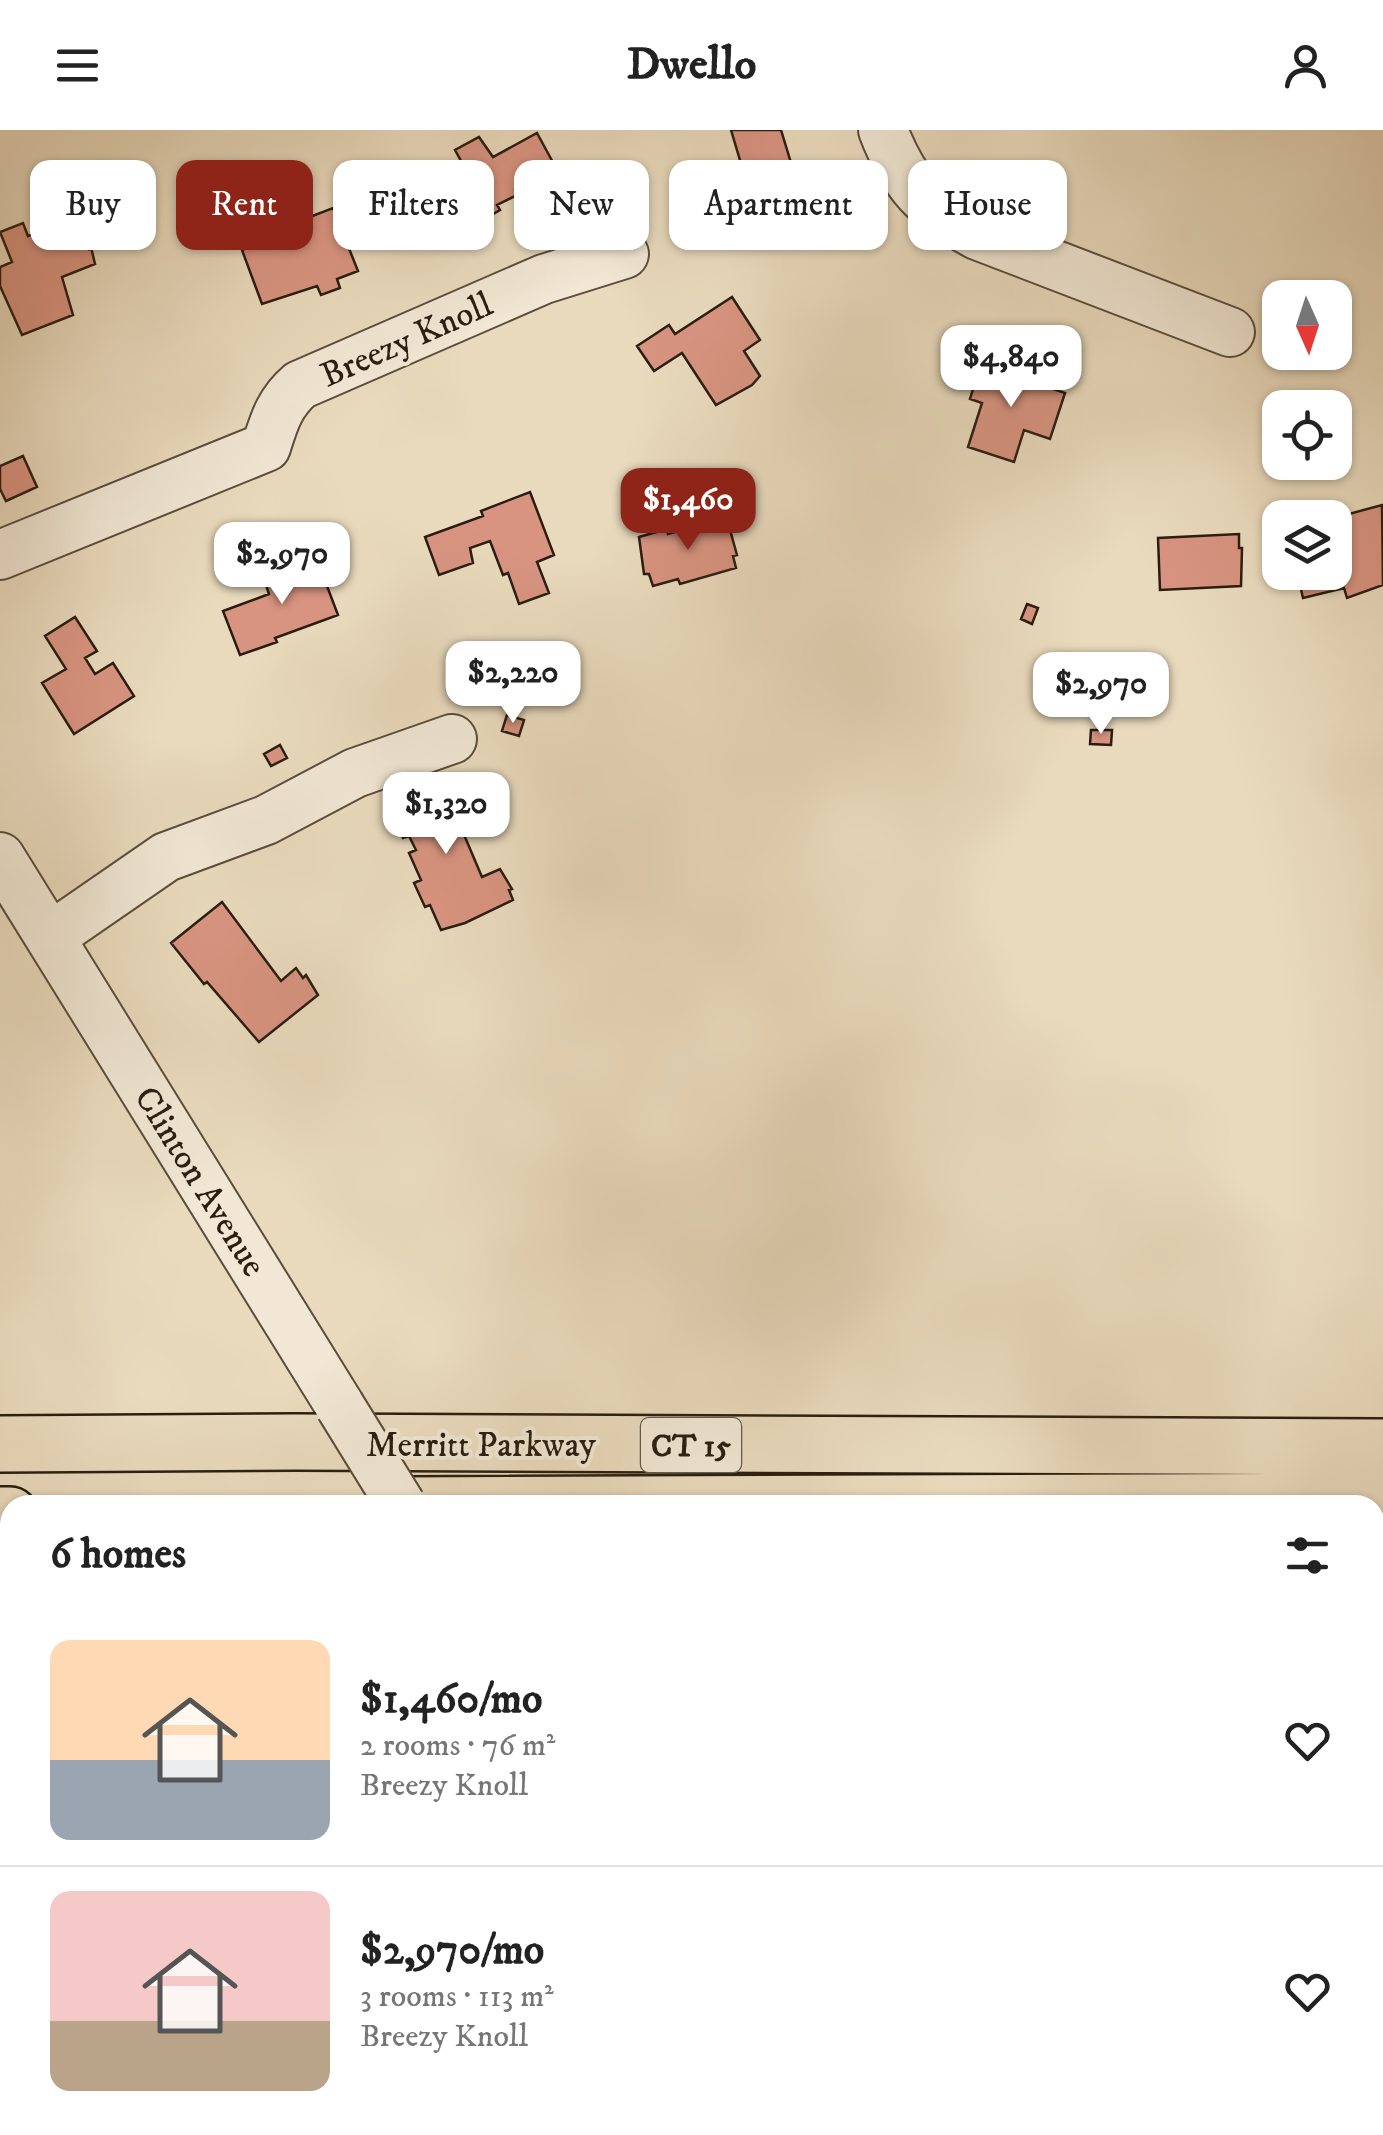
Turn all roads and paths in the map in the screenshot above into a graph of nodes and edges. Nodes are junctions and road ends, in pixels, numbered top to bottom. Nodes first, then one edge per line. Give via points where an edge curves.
1 (883, 130) edge
2 (624, 254) dead end
3 (1230, 332) dead end
4 (0, 555) edge
5 (452, 739) dead end
6 (0, 858) edge
7 (50, 937) junction
8 (0, 1444) edge
9 (1383, 1446) edge
10 (395, 1495) edge

1 - 3 street via 908,184 947,218
2 - 4 street, Breezy Knoll via 544,278 300,385 276,414 266,447
5 - 7 street via 355,773 266,820 166,858
6 - 7 street, Clinton Avenue
7 - 10 street, Clinton Avenue, bridge
8 - 9 highway, Merritt Parkway / CT 15

